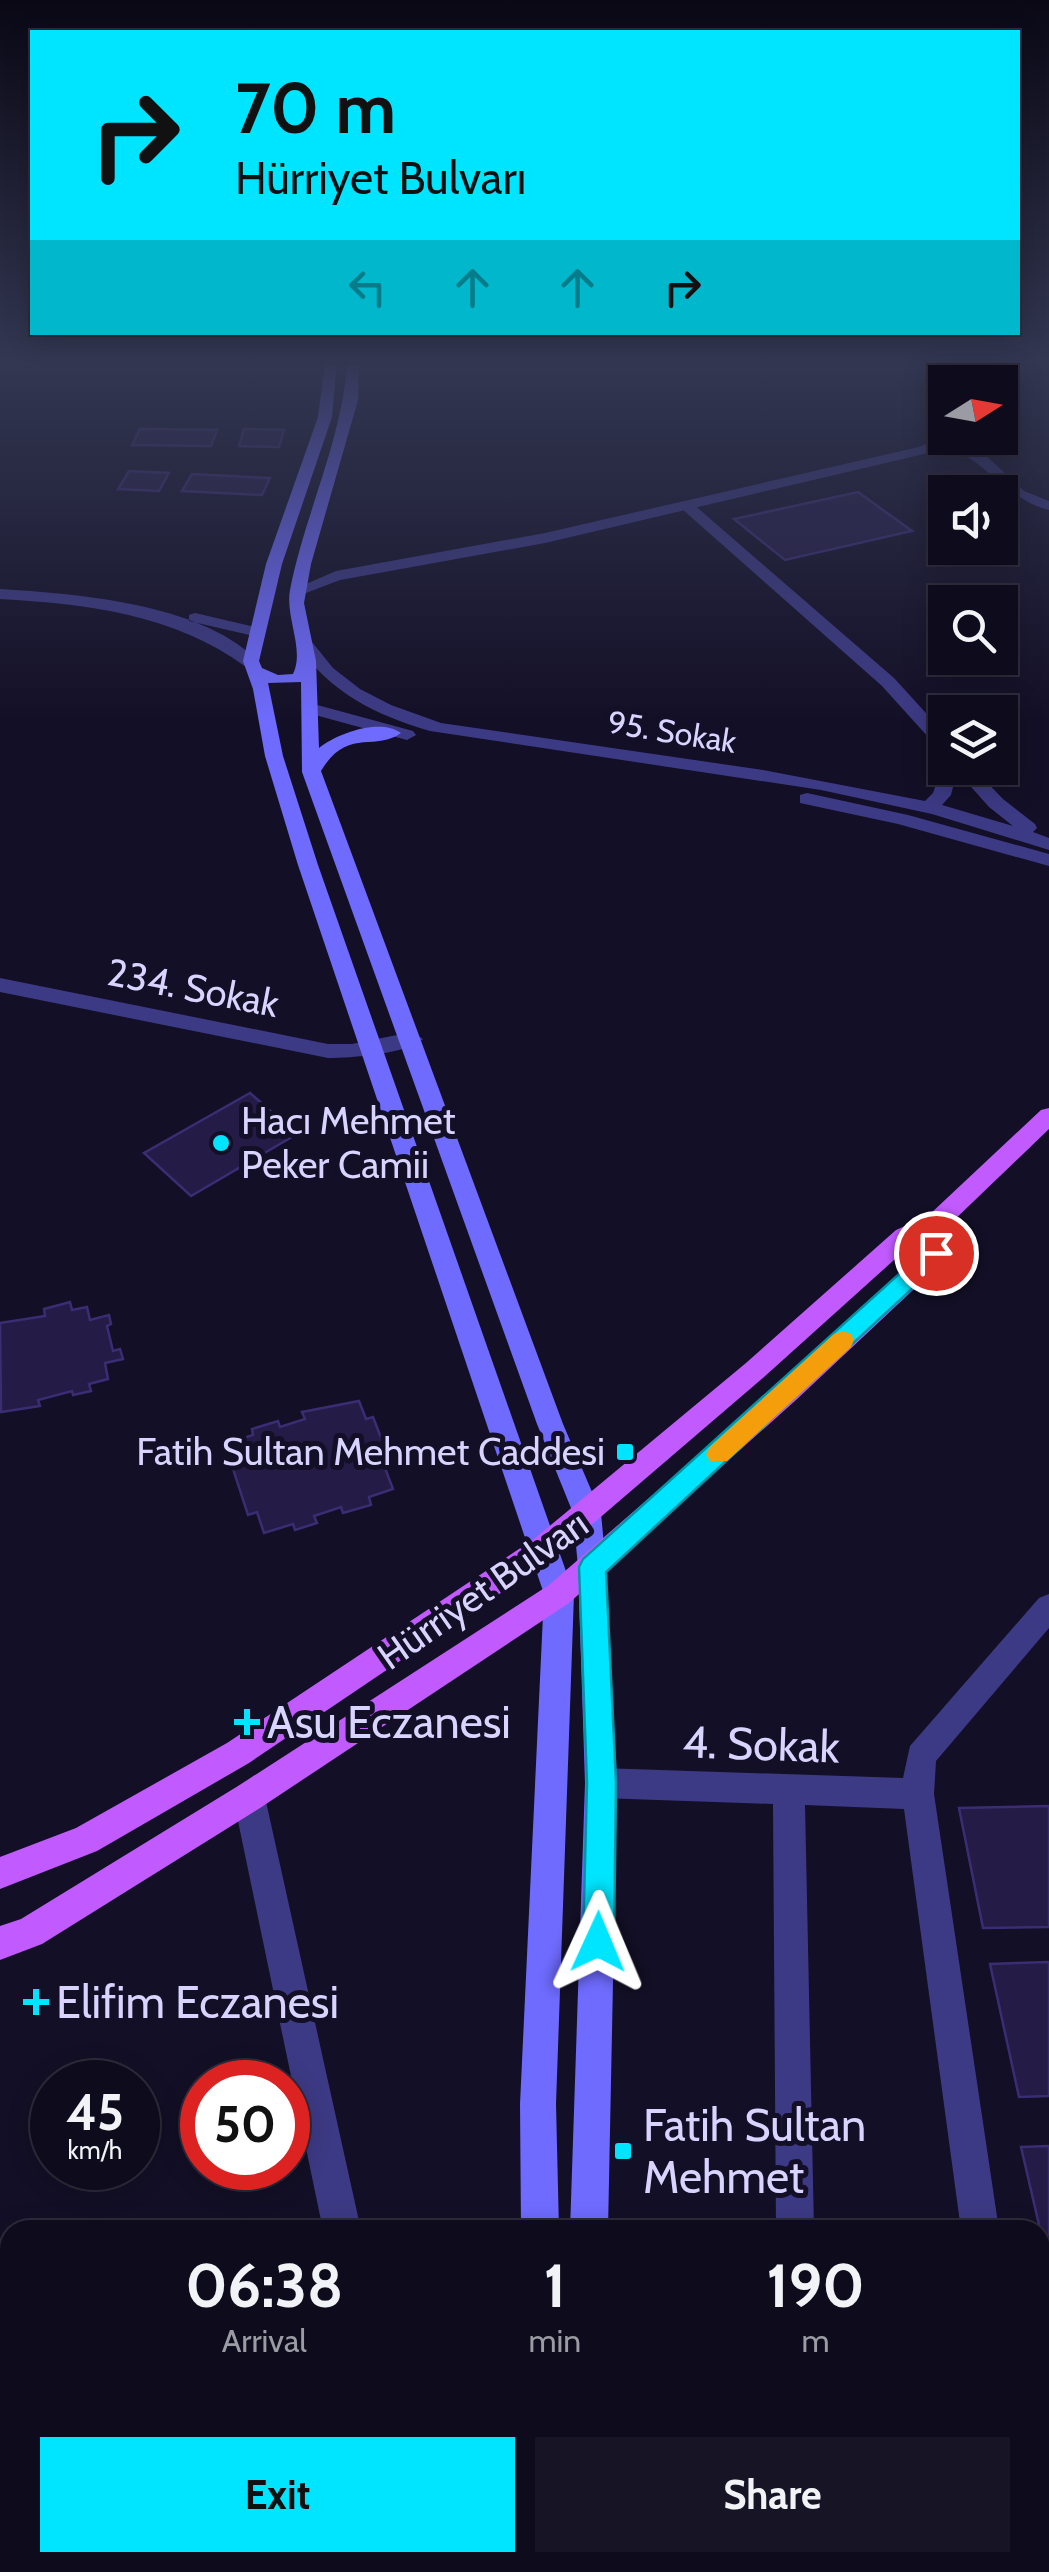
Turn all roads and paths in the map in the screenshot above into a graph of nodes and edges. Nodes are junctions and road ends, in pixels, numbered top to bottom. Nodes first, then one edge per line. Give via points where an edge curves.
1 (302, 483) edge
2 (327, 483) edge
3 (726, 483) edge
4 (731, 483) edge
5 (784, 483) edge
6 (1008, 483) edge
7 (744, 492) junction
8 (687, 506) junction
9 (1049, 506) edge
10 (443, 550) junction
11 (306, 554) junction
12 (298, 591) junction
13 (0, 594) edge
14 (116, 608) junction
15 (271, 633) junction
16 (307, 653) junction
17 (255, 670) junction
18 (310, 708) junction
19 (928, 726) edge
20 (392, 733) junction
21 (311, 772) junction
22 (944, 785) edge
23 (967, 785) edge
24 (977, 785) edge
25 (788, 788) junction
26 (930, 807) junction
27 (981, 820) junction
28 (1049, 843) edge
29 (1004, 848) junction
30 (1049, 860) edge
31 (0, 985) edge
32 (412, 1039) junction
33 (373, 1047) junction
34 (1049, 1116) edge
35 (938, 1221) junction
36 (586, 1513) junction
37 (544, 1548) junction
38 (592, 1567) junction
39 (558, 1594) junction
40 (1049, 1607) edge
41 (602, 1783) junction
42 (789, 1790) junction
43 (918, 1794) junction
44 (249, 1798) junction
45 (0, 1872) edge
46 (0, 1944) edge
47 (340, 2220) edge
48 (540, 2220) edge
49 (588, 2220) edge
50 (795, 2220) edge
51 (979, 2220) edge

1 - 15 main road via 274,564
2 - 11 main road
3 - 10 street
4 - 7 street
5 - 7 street
6 - 9 street
7 - 8 street
8 - 10 street
8 - 19 street via 888,682
10 - 11 street via 328,564
10 - 12 street
11 - 12 main road
12 - 16 main road
13 - 14 street
14 - 15 street
14 - 17 street via 212,636
15 - 16 main road via 298,637
15 - 17 main road
16 - 17 main road via 294,680
16 - 18 main road
16 - 25 street, 95. Sokak via 343,686 415,721
17 - 18 main road via 271,692
17 - 33 main road via 274,756
18 - 20 street, 95. Sokak
18 - 21 main road
20 - 21 main road via 364,733 334,744
20 - 25 street, 95. Sokak
21 - 32 main road
22 - 26 street
23 - 27 street
24 - 28 street
25 - 26 street, 95. Sokak
25 - 29 street, 95. Sokak
26 - 27 street, 95. Sokak
27 - 28 street, 95. Sokak
27 - 29 street
29 - 30 street, 95. Sokak
31 - 33 street, 234. Sokak via 328,1050
32 - 33 street, 234. Sokak
32 - 36 main road
33 - 37 main road
34 - 35 main road, Hürriyet Bulvarı
35 - 36 main road, Hürriyet Bulvarı via 905,1236
35 - 38 main road, Hürriyet Bulvarı via 936,1253
36 - 37 main road, Hürriyet Bulvarı
36 - 38 main road
37 - 39 main road
37 - 45 main road, Hürriyet Bulvarı via 238,1753 86,1840
38 - 39 main road, Hürriyet Bulvarı
38 - 41 main road
39 - 44 main road, Hürriyet Bulvarı
39 - 48 main road via 538,2104
40 - 43 street via 922,1756
41 - 42 street, 4. Sokak
41 - 49 main road
42 - 43 street, 4. Sokak
42 - 50 street
43 - 51 street
44 - 46 main road, Hürriyet Bulvarı
44 - 47 street

